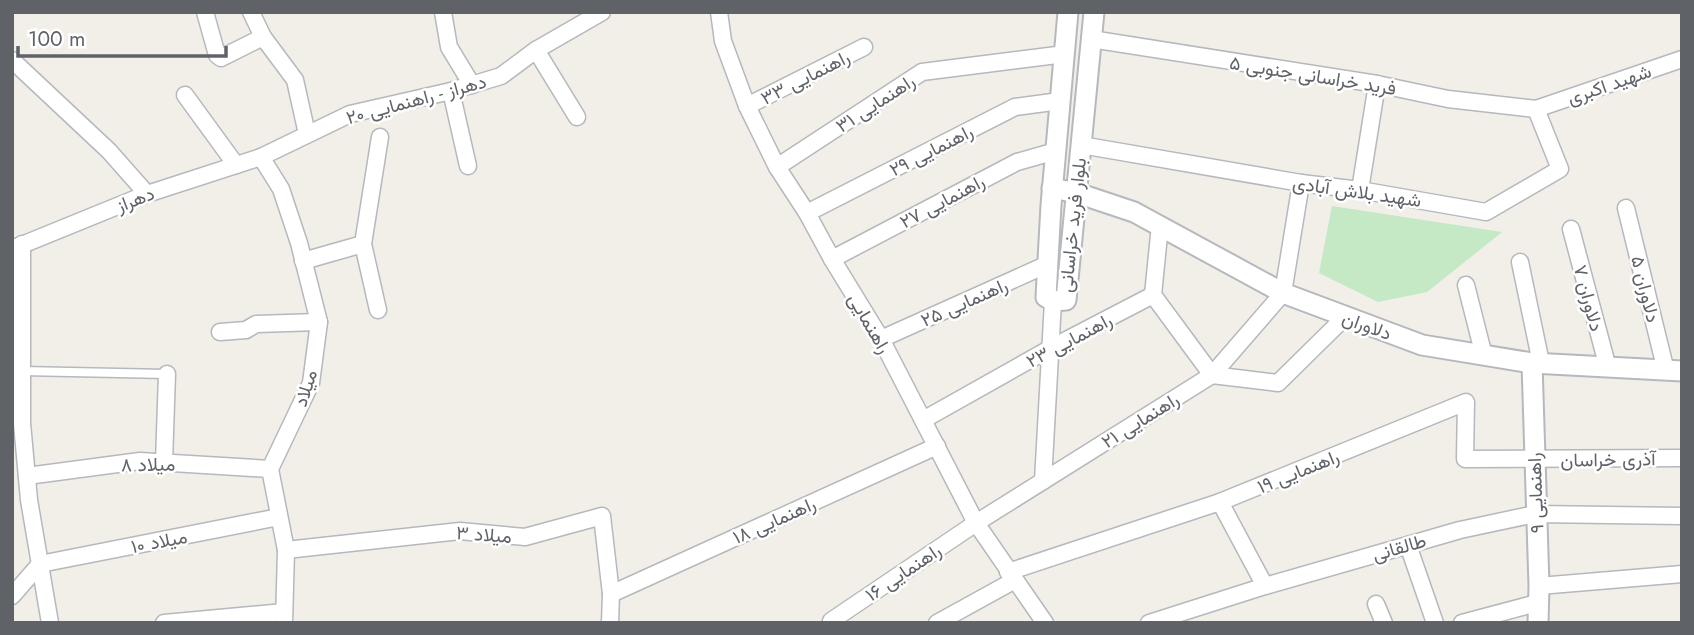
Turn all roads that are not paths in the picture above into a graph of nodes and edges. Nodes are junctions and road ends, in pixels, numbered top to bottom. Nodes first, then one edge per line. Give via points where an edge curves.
1 (205, 12) edge
2 (251, 12) edge
3 (443, 12) edge
4 (602, 12) edge
5 (719, 12) edge
6 (1068, 12) edge
7 (1094, 12) edge
8 (263, 37) junction
9 (1091, 39) junction
10 (864, 47) dead end
11 (536, 50) junction
12 (1065, 54) junction
13 (1682, 59) edge
14 (12, 60) edge
15 (1377, 84) junction
16 (472, 85) junction
17 (451, 91) junction
18 (185, 95) dead end
19 (1060, 101) junction
20 (747, 106) junction
21 (1536, 109) junction
22 (577, 117) dead end
23 (307, 134) junction
24 (380, 138) dead end
25 (1081, 145) junction
26 (1056, 151) junction
27 (261, 157) junction
28 (236, 165) junction
29 (468, 166) dead end
30 (777, 167) junction
31 (1301, 183) junction
32 (1052, 188) junction
33 (1360, 190) junction
34 (1077, 193) junction
35 (147, 194) junction
36 (1626, 208) dead end
37 (807, 213) junction
38 (1160, 225) junction
39 (1571, 229) dead end
40 (363, 244) junction
41 (17, 246) edge
42 (832, 259) junction
43 (303, 261) junction
44 (1520, 262) dead end
45 (1048, 264) junction
46 (1466, 285) dead end
47 (1283, 293) junction
48 (1153, 295) junction
49 (1054, 301) junction
50 (378, 310) dead end
51 (1345, 317) junction
52 (319, 322) junction
53 (220, 332) dead end
54 (881, 339) junction
55 (1051, 348) junction
56 (1483, 356) junction
57 (1537, 363) junction
58 (1608, 368) junction
59 (22, 371) junction
60 (1674, 371) edge
61 (167, 374) joint
62 (1212, 375) junction
63 (923, 420) junction
64 (937, 446) junction
65 (1682, 458) edge
66 (1533, 460) junction
67 (164, 462) junction
68 (270, 470) junction
69 (27, 476) junction
70 (1043, 481) junction
71 (1220, 502) junction
72 (1535, 514) junction
73 (1682, 516) edge
74 (279, 517) junction
75 (976, 523) junction
76 (1408, 545) junction
77 (286, 550) junction
78 (40, 564) junction
79 (1682, 574) edge
80 (1011, 576) junction
81 (1265, 586) junction
82 (611, 594) junction
83 (1538, 594) junction
84 (12, 596) edge
85 (1376, 604) dead end
86 (284, 617) edge
87 (831, 621) edge
88 (607, 622) edge
89 (50, 623) edge
90 (164, 623) edge
91 (937, 623) edge
92 (1045, 623) edge
93 (1149, 623) edge
94 (1384, 623) edge
95 (1435, 623) edge
96 (1462, 623) edge
97 (1538, 623) edge

1 - 8 street via 221,58
2 - 8 street
3 - 16 street via 449,47
4 - 11 street, دهراز - راهنمایی ۲۰
5 - 20 street, راهنمایی via 723,40
6 - 12 street, بلوار فرید خراسانی
7 - 9 street, بلوار فرید خراسانی
8 - 23 street via 295,80
9 - 15 street, فرید خراسانی جنوبی ۵
9 - 25 street, بلوار فرید خراسانی
10 - 20 street, راهنمایی ۳۳
11 - 16 street, دهراز - راهنمایی ۲۰ via 500,76
11 - 22 street
12 - 19 street, بلوار فرید خراسانی
12 - 30 street, راهنمایی ۳۱ via 922,72
13 - 21 street, شهید اکبری
14 - 35 street via 109,151
15 - 21 street, فرید خراسانی جنوبی ۵ via 1448,99
15 - 33 street
16 - 17 street, دهراز - راهنمایی ۲۰
17 - 23 street, دهراز - راهنمایی ۲۰ via 350,114
17 - 29 street
18 - 28 street
19 - 26 street, بلوار فرید خراسانی
19 - 37 street, راهنمایی ۲۹ via 1015,107
20 - 30 street, راهنمایی
21 - 33 street, شهید بلاش آبادی via 1560,169 1486,212
23 - 27 street, دهراز - راهنمایی ۲۰
24 - 40 street
25 - 31 street, شهید بلاش آبادی
25 - 34 street, بلوار فرید خراسانی
26 - 32 street, بلوار فرید خراسانی
26 - 42 street, راهنمایی ۲۷ via 1017,162
27 - 28 street, دهراز
27 - 43 street, میلاد via 281,189
28 - 35 street, دهراز
30 - 37 street, راهنمایی
31 - 33 street, شهید بلاش آبادی
31 - 47 street
32 - 34 street, دلاوران
32 - 45 street, بلوار فرید خراسانی
34 - 38 street, دلاوران
34 - 49 street, بلوار فرید خراسانی via 1066,300
35 - 41 street, دهراز
36 - 60 street, دلاوران ۵
37 - 42 street, راهنمایی
38 - 47 street, دلاوران
38 - 48 street
39 - 58 street, دلاوران ۷
40 - 43 street
40 - 50 street
41 - 59 street
42 - 54 street, راهنمایی
43 - 52 street, میلاد
44 - 57 street
45 - 49 street, بلوار فرید خراسانی via 1046,297
45 - 54 street, راهنمایی ۲۵
46 - 56 street
47 - 51 street, دلاوران
47 - 62 street, راهنمایی ۲۱
48 - 55 street, راهنمایی ۲۳
48 - 62 street
49 - 55 street
51 - 56 street, دلاوران via 1422,345
51 - 62 street via 1278,383
52 - 53 street via 256,324 246,330
52 - 68 street, میلاد via 311,383
54 - 63 street, راهنمایی
55 - 63 street, راهنمایی ۲۳
55 - 70 street
56 - 57 street, دلاوران
57 - 58 street, دلاوران
57 - 66 street, راهنمایی ۹
58 - 60 street, دلاوران
59 - 61 lane
59 - 69 street
61 - 67 street
62 - 70 street, راهنمایی ۲۱
63 - 64 street, راهنمایی
64 - 75 street, راهنمایی
64 - 82 street, راهنمایی ۱۸
65 - 66 street, آذری خراسان
66 - 71 street, راهنمایی ۱۹ via 1465,459 1466,402
66 - 72 street, راهنمایی ۹
67 - 68 street, میلاد ۸
67 - 69 street, میلاد ۸
68 - 74 street
69 - 78 street
70 - 75 street, راهنمایی ۲۱
71 - 80 street, راهنمایی ۱۹
71 - 81 street
72 - 73 street, طالقانی
72 - 76 street, طالقانی
72 - 83 street, راهنمایی ۹
74 - 77 street
74 - 78 street, میلاد ۱۰
75 - 80 street, راهنمایی
75 - 87 street, راهنمایی ۱۶
76 - 81 street, طالقانی
76 - 95 street
77 - 82 street, میلاد ۳ via 460,531 525,537 602,516
77 - 86 street
78 - 84 street
78 - 89 street
79 - 83 street
80 - 91 street, راهنمایی ۱۹
80 - 92 street, راهنمایی
81 - 93 street, طالقانی
82 - 88 street
83 - 96 street
83 - 97 street, راهنمایی ۹
85 - 94 street
86 - 90 street

